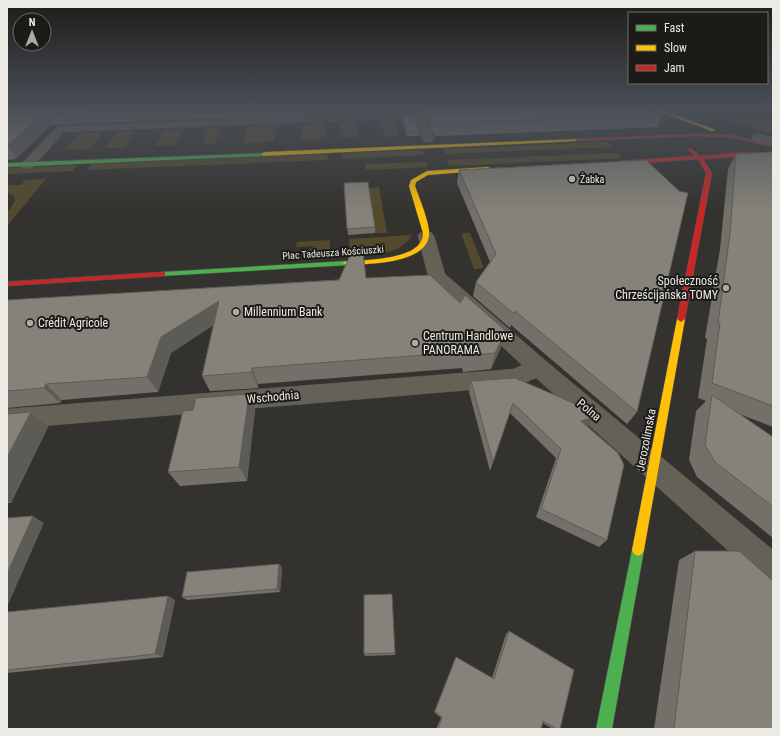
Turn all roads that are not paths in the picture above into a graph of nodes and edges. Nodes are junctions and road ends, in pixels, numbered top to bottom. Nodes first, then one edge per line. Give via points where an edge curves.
1 (48, 143) edge
2 (512, 143) edge
3 (679, 143) edge
4 (729, 143) edge
5 (748, 143) edge
6 (773, 154) edge
7 (703, 158) junction
8 (612, 163) edge
9 (28, 165) junction
10 (7, 166) edge
11 (495, 169) edge
12 (426, 236) junction
13 (7, 284) edge
14 (538, 367) junction
15 (7, 419) edge
16 (654, 467) junction
17 (773, 570) edge
18 (604, 729) edge

1 - 9 street
2 - 9 street
3 - 7 street
4 - 7 street via 725,148
5 - 6 street
6 - 7 street
7 - 8 street
7 - 16 street, Jerozolimska via 709,173
9 - 10 street
11 - 12 street via 427,173 413,181 412,186
12 - 13 street, Plac Tadeusza Kościuszki via 422,246 412,253 382,261
12 - 14 street, Polna via 437,276
14 - 15 street, Wschodnia via 517,377
14 - 16 street, Polna
16 - 17 street, Polna
16 - 18 street, Jerozolimska

